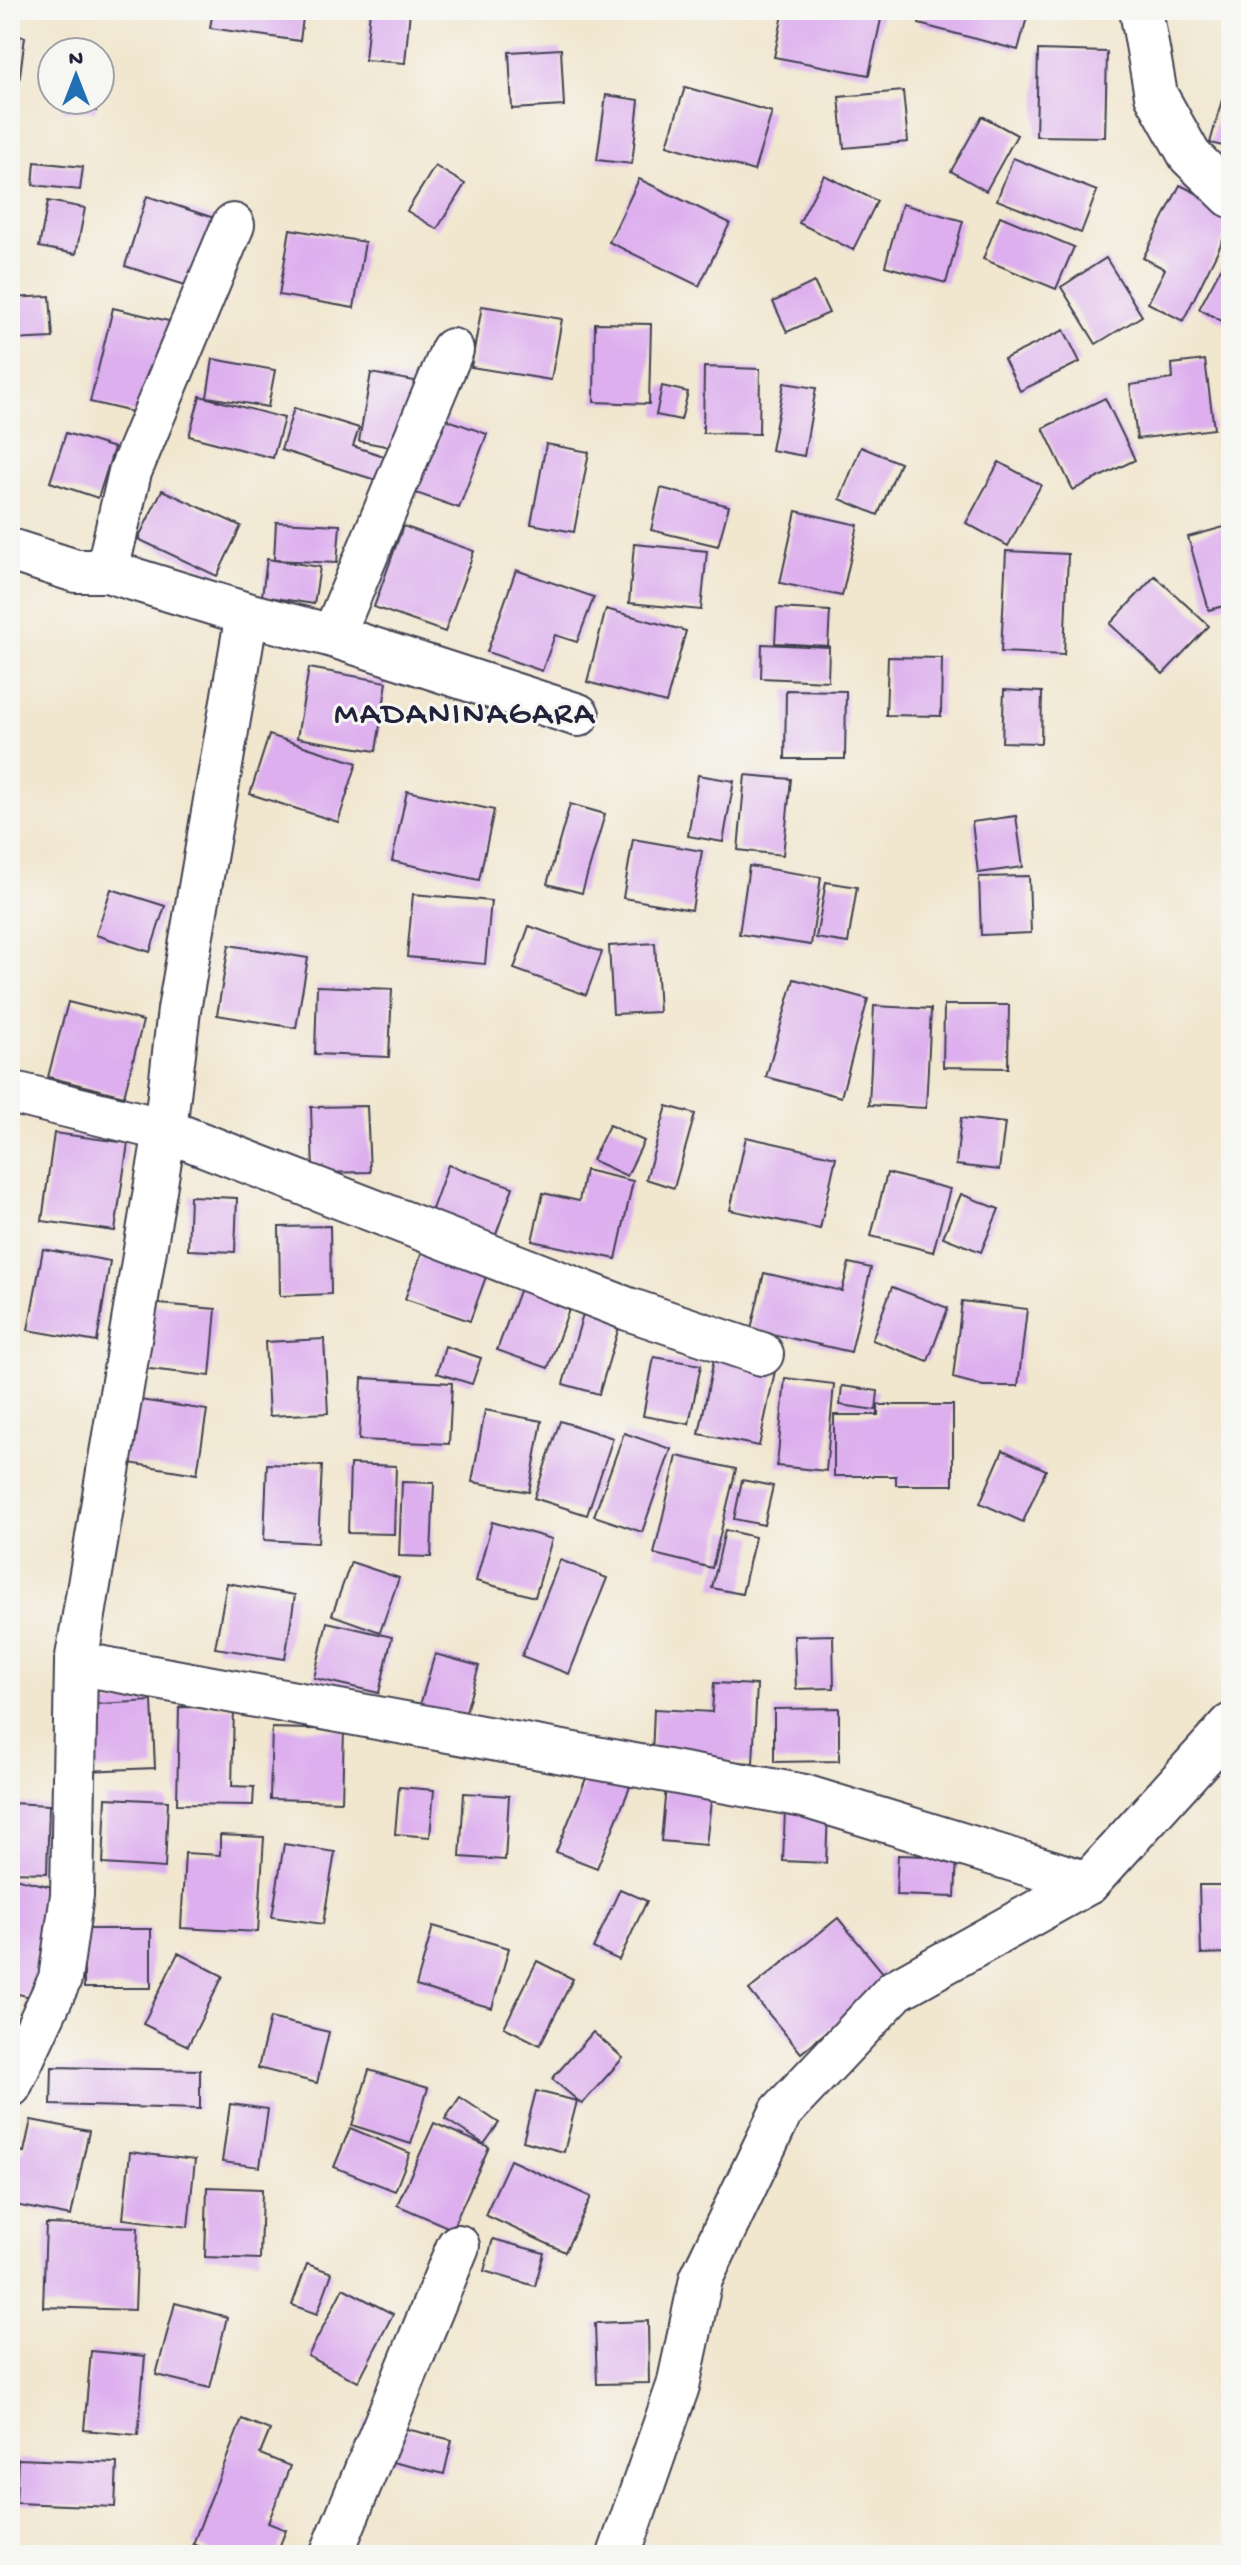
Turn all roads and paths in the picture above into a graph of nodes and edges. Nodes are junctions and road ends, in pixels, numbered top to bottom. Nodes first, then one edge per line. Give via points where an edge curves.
1 (1141, 10) edge
2 (1231, 196) edge
3 (233, 225) dead end
4 (452, 350) dead end
5 (10, 550) edge
6 (107, 571) junction
7 (247, 614) junction
8 (333, 636) junction
9 (578, 715) dead end
10 (10, 1092) edge
11 (165, 1130) junction
12 (762, 1354) dead end
13 (76, 1663) junction
14 (1231, 1725) edge
15 (1088, 1883) junction
16 (10, 2086) edge
17 (458, 2246) dead end
18 (331, 2555) edge
19 (619, 2555) edge

1 - 2 street via 1156,95 1190,156
3 - 6 street via 130,472
4 - 8 street
5 - 6 street via 76,571
6 - 7 street
7 - 8 street
7 - 11 street via 179,1010
8 - 9 street
10 - 11 street
11 - 12 street via 628,1309
11 - 13 street
13 - 15 street via 804,1796
13 - 16 street via 72,1895 60,1979
14 - 15 street
15 - 19 street via 896,1990 781,2112 701,2279 678,2386
17 - 18 street

